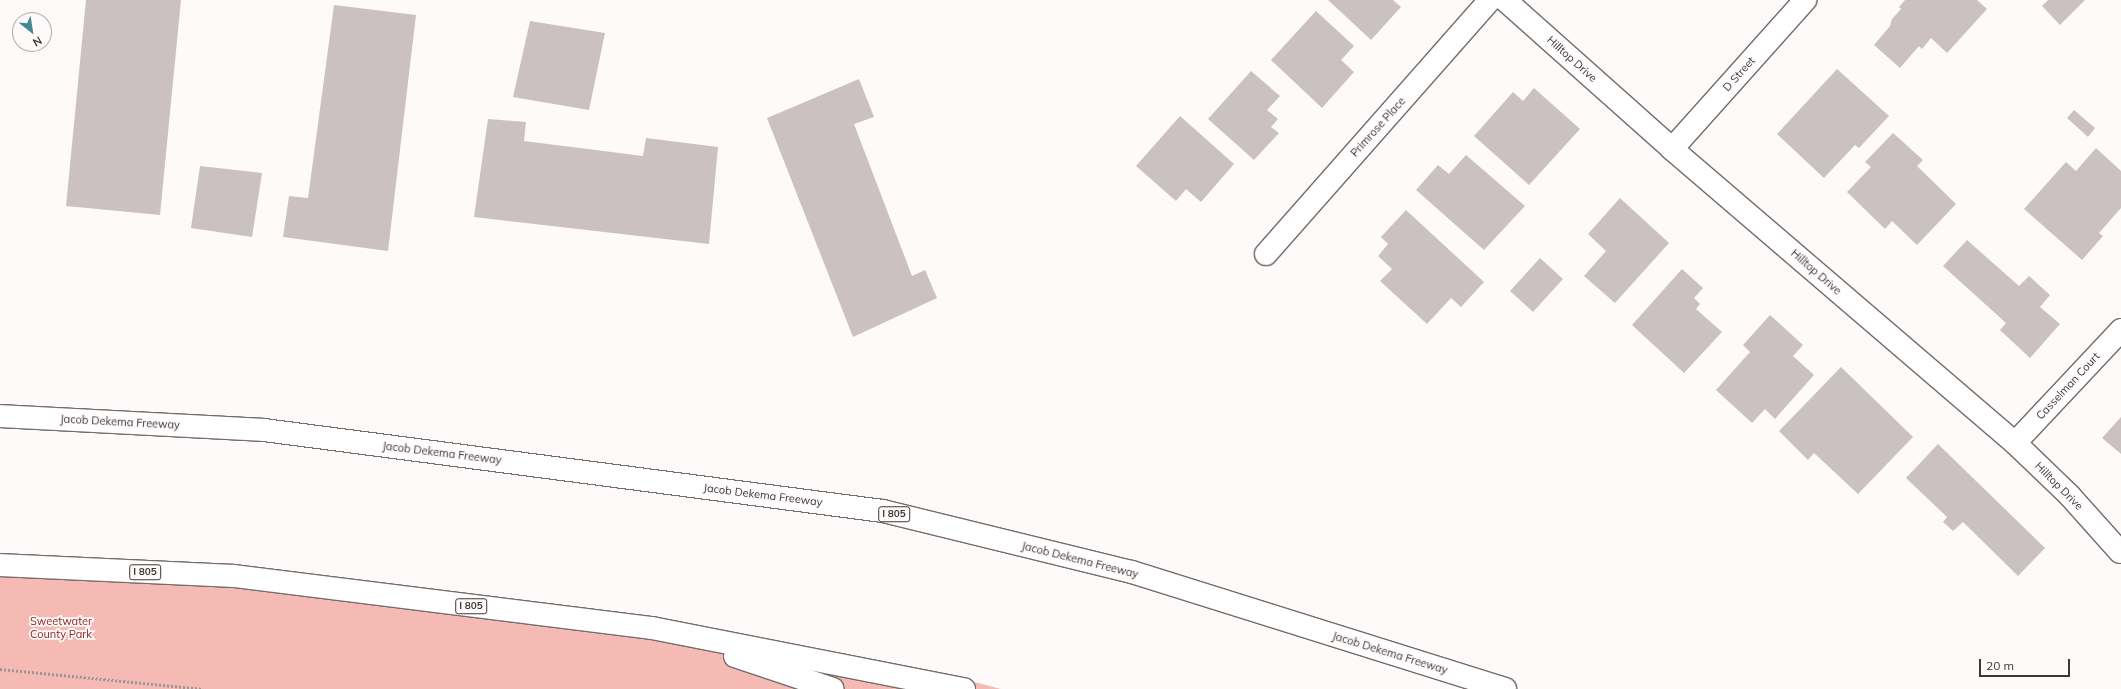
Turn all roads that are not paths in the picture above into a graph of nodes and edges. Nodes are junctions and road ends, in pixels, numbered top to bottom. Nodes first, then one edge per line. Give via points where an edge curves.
1 (1490, 0) edge
2 (1505, 0) edge
3 (1805, 0) edge
4 (1672, 149) junction
5 (1266, 254) dead end
6 (2121, 330) edge
7 (0, 416) edge
8 (2015, 443) junction
9 (2120, 552) dead end
10 (0, 565) edge
11 (652, 628) junction
12 (833, 689) edge
13 (964, 689) edge
14 (1504, 689) edge

1 - 5 main road, Primrose Place
2 - 4 main road, Hilltop Drive
3 - 4 main road, D Street
4 - 8 main road, Hilltop Drive
6 - 8 main road, Casselman Court
7 - 14 main road, Jacob Dekema Freeway / I 805 via 264,430 883,511 1132,572
8 - 9 main road, Hilltop Drive via 2070,496
10 - 11 main road, I 805 via 234,576
11 - 12 main road
11 - 13 main road, I 805

